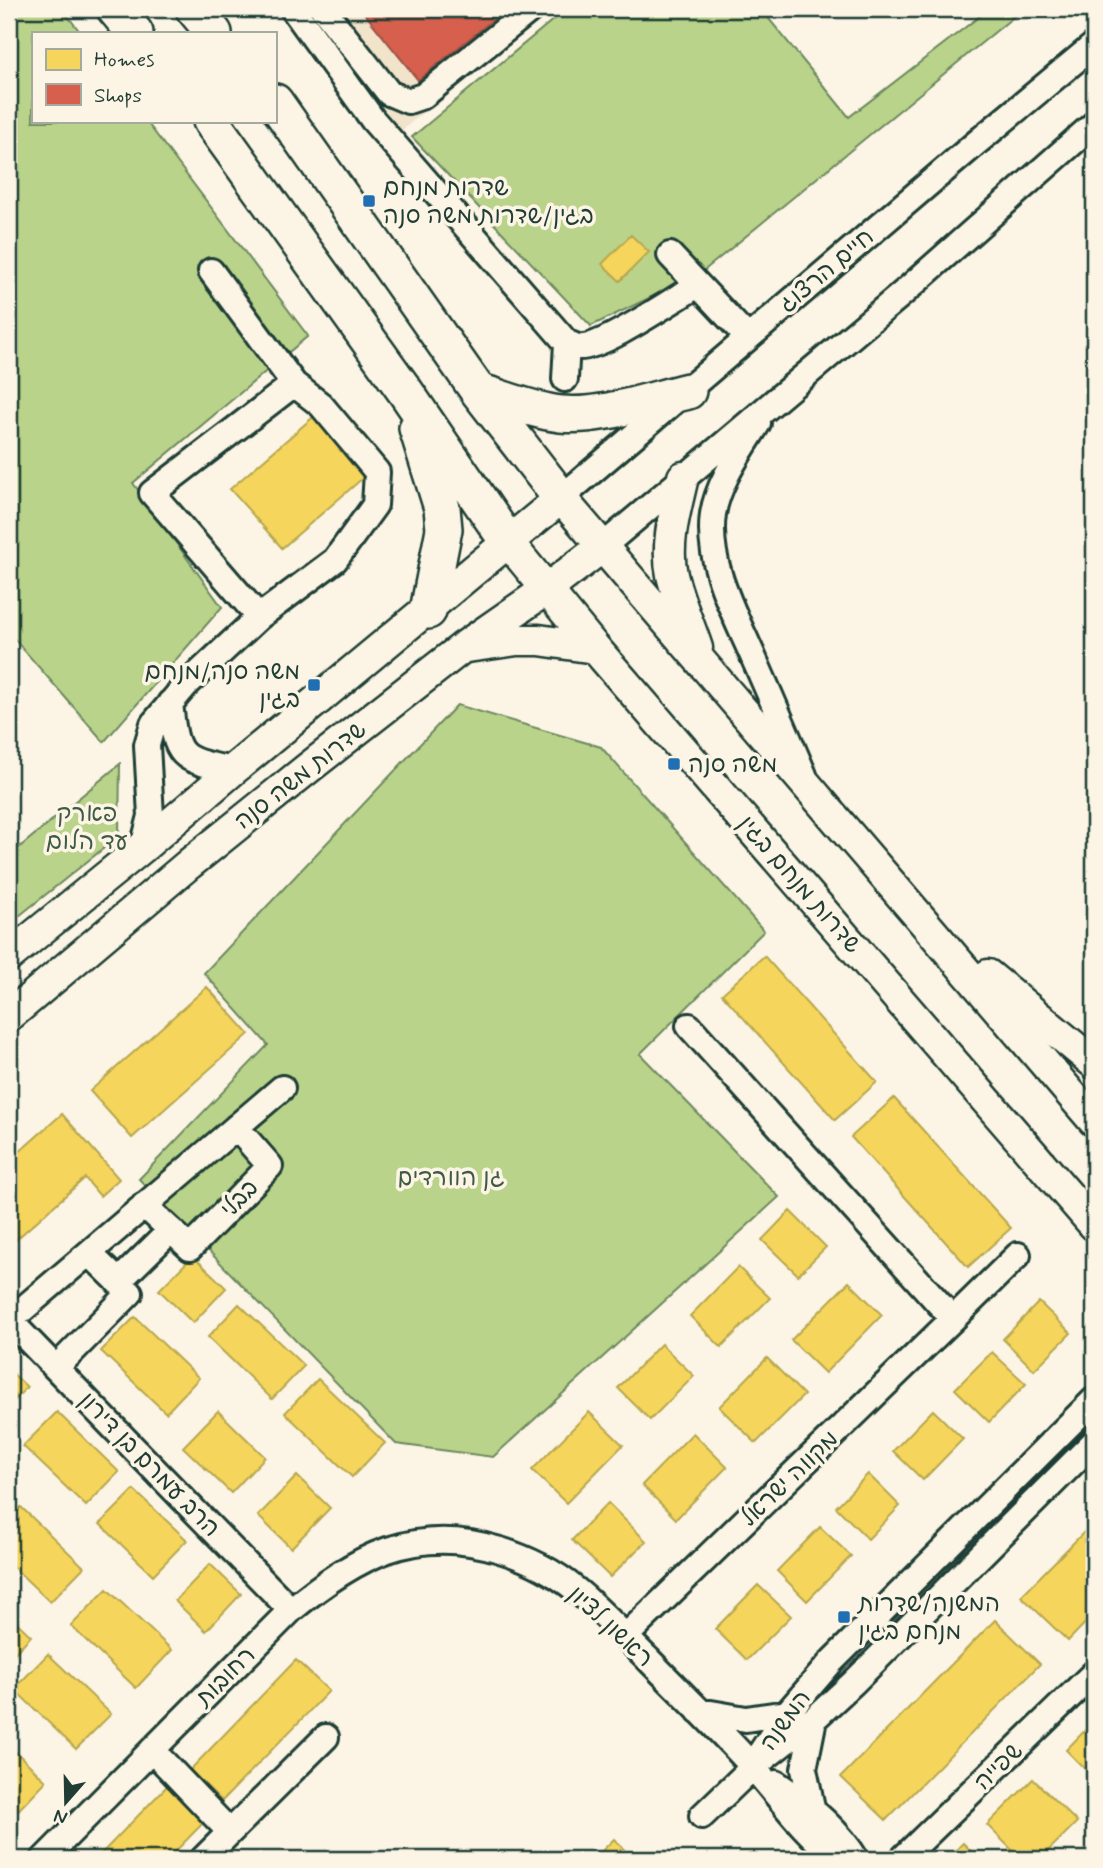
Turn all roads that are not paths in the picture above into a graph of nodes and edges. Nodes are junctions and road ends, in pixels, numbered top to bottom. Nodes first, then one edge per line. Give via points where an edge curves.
1 (114, 9) edge
2 (131, 9) edge
3 (194, 9) edge
4 (216, 9) edge
5 (293, 9) edge
6 (323, 9) edge
7 (531, 9) edge
8 (134, 32) edge
9 (147, 32) edge
10 (213, 32) edge
11 (231, 32) edge
12 (1094, 45) edge
13 (279, 110) edge
14 (213, 124) edge
15 (1094, 124) edge
16 (670, 256) dead end
17 (211, 271) dead end
18 (698, 285) junction
19 (748, 338) junction
20 (568, 343) junction
21 (565, 379) dead end
22 (294, 384) junction
23 (405, 391) junction
24 (478, 391) junction
25 (688, 391) junction
26 (767, 408) junction
27 (683, 477) junction
28 (561, 498) junction
29 (508, 542) junction
30 (602, 547) junction
31 (547, 589) junction
32 (428, 611) junction
33 (259, 617) junction
34 (462, 648) junction
35 (595, 648) junction
36 (703, 665) junction
37 (170, 704) junction
38 (233, 770) junction
39 (810, 790) junction
40 (144, 847) junction
41 (928, 926) junction
42 (9, 956) edge
43 (9, 1016) edge
44 (689, 1026) dead end
45 (1094, 1063) edge
46 (282, 1088) dead end
47 (1094, 1121) edge
48 (236, 1127) junction
49 (144, 1205) junction
50 (1094, 1225) edge
51 (171, 1230) junction
52 (89, 1253) junction
53 (1018, 1255) dead end
54 (118, 1282) junction
55 (953, 1319) junction
56 (9, 1320) edge
57 (57, 1367) junction
58 (1094, 1400) edge
59 (1094, 1442) edge
60 (437, 1539) joint
61 (291, 1610) junction
62 (625, 1637) junction
63 (1094, 1673) edge
64 (698, 1710) junction
65 (787, 1713) junction
66 (814, 1719) junction
67 (326, 1737) dead end
68 (152, 1750) junction
69 (752, 1767) junction
70 (813, 1811) junction
71 (702, 1816) dead end
72 (230, 1832) junction
73 (44, 1859) edge
74 (203, 1859) edge
75 (838, 1859) edge
76 (856, 1859) edge
77 (901, 1859) edge

1 - 8 highway
2 - 9 highway
3 - 10 highway
4 - 11 highway
5 - 20 street via 373,120
6 - 7 street via 388,93 408,101 433,89
12 - 19 street, חיים הרצוג
13 - 24 highway
14 - 23 highway
15 - 26 street
16 - 18 street
17 - 22 street
18 - 19 street
18 - 20 street via 617,334 589,345
19 - 25 street, חיים הרצוג
20 - 21 street
22 - 33 street via 321,405 377,472 375,505 335,560
22 - 33 street via 152,493
23 - 29 highway
23 - 32 highway via 442,508 444,529
24 - 25 highway via 562,414 620,407
24 - 28 highway
25 - 28 street, חיים הרצוג
26 - 27 street
26 - 39 street via 720,490 712,535 730,602
27 - 30 street
27 - 36 main road via 670,559
28 - 29 main road, שדרות משה סנה
28 - 30 main road
29 - 31 main road, שדרות מנחם בגין
29 - 32 main road, שדרות משה סנה
30 - 31 main road, שדרות משה סנה
30 - 36 main road
31 - 34 main road, שדרות משה סנה
31 - 35 main road, שדרות מנחם בגין
32 - 38 main road, שדרות משה סנה
33 - 37 street
34 - 35 main road via 517,640
34 - 43 main road, שדרות משה סנה via 189,864
35 - 50 main road, שדרות מנחם בגין
36 - 39 main road
37 - 38 street via 173,737 180,752 197,762
37 - 40 street via 153,723 147,745 151,816
38 - 40 main road, שדרות משה סנה
39 - 41 main road
40 - 42 main road, שדרות משה סנה
41 - 45 main road
41 - 47 main road
44 - 55 street
46 - 48 street
48 - 49 street
48 - 51 street, בבלי via 270,1166 190,1248
49 - 51 street, בבלי
49 - 52 street
51 - 54 street
52 - 54 street
52 - 56 street
53 - 55 street, מקווה ישראל
54 - 57 street via 130,1293
55 - 62 street, מקווה ישראל
56 - 57 street, הרב עמרם בן דירון
57 - 61 street, הרב עמרם בן דירון
58 - 65 street, המשנה via 841,1651
59 - 66 street, המשנה
60 - 61 street, רחובות via 366,1558 326,1581
60 - 62 street, ראשון לציון via 482,1545 546,1570 575,1589
61 - 68 street, רחובות
62 - 64 street, ראשון לציון
63 - 77 street, שפייה
64 - 65 street via 746,1719
64 - 69 street, ראשון לציון
65 - 69 street, המשנה
66 - 69 street, המשנה
66 - 70 street via 804,1769
67 - 72 street
68 - 72 street
68 - 73 street, רחובות
69 - 70 street, ראשון לציון
69 - 71 street
69 - 75 street, ראשון לציון via 790,1814
70 - 76 street, ראשון לציון
72 - 74 street

